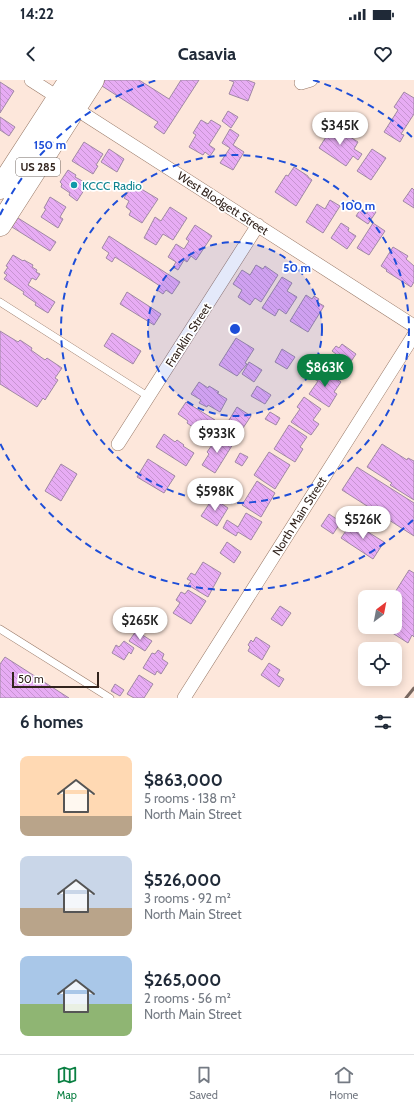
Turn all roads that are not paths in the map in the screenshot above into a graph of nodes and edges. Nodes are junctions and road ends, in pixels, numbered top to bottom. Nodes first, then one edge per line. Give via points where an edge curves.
1 (31, 80) edge
2 (93, 80) edge
3 (68, 95) edge
4 (0, 188) edge
5 (0, 225) edge
6 (258, 225) junction
7 (0, 302) edge
8 (414, 326) edge
9 (414, 335) edge
10 (149, 397) junction
11 (118, 444) dead end
12 (0, 630) edge
13 (110, 698) edge
14 (184, 698) edge

1 - 3 street, West Blodgett Street
2 - 3 highway, US 285
3 - 4 highway, US 285
3 - 5 highway, US 285
3 - 6 street, West Blodgett Street
6 - 8 street, West Blodgett Street
6 - 10 street, Franklin Street
7 - 10 lane
9 - 14 street, North Main Street
10 - 11 street, Franklin Street
12 - 13 lane

